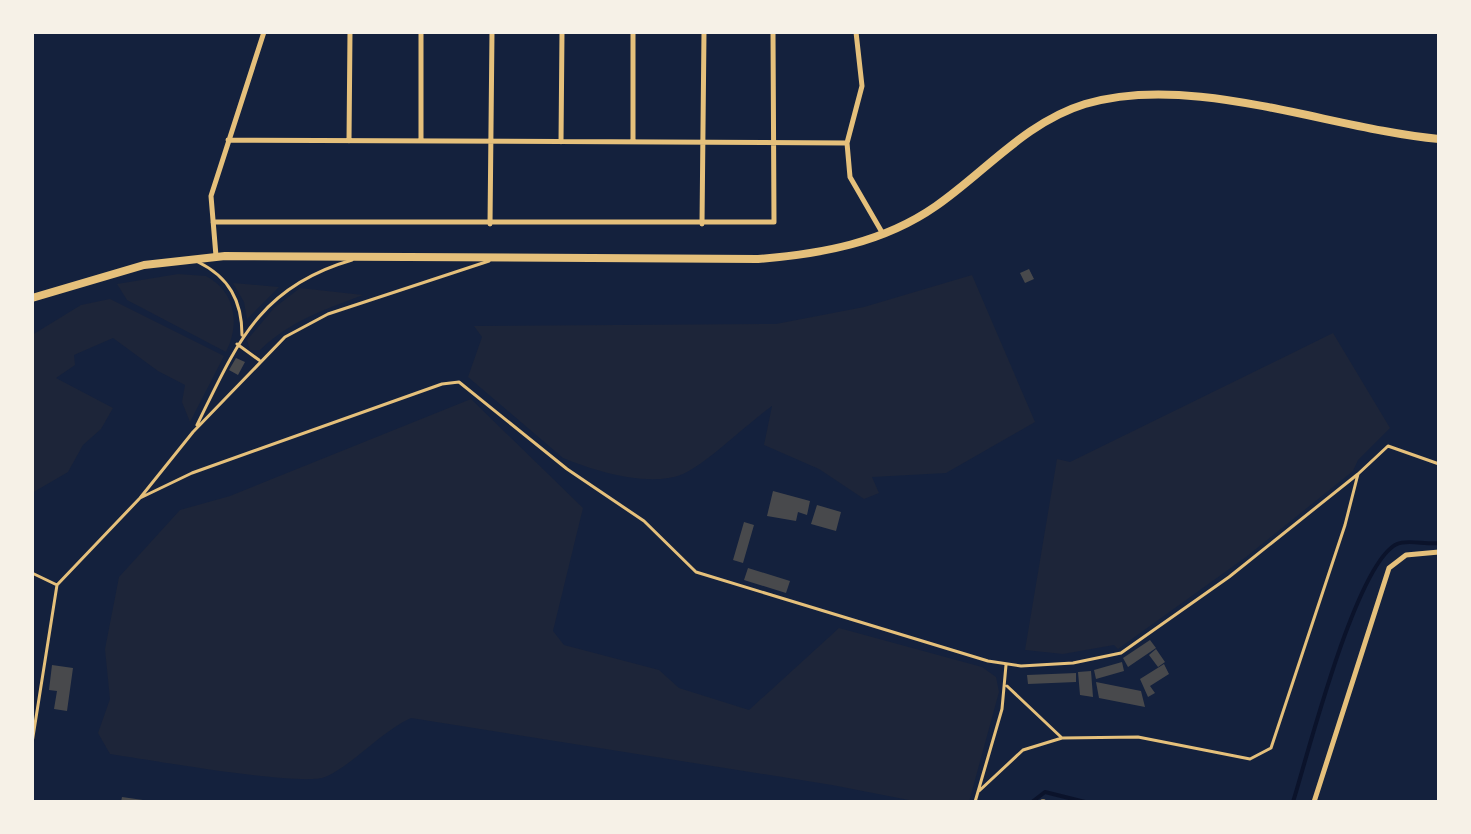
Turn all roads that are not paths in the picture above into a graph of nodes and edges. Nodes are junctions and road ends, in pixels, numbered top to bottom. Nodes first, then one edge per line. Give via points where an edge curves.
1 (264, 32) edge
2 (350, 32) edge
3 (421, 32) edge
4 (492, 32) edge
5 (562, 32) edge
6 (633, 32) edge
7 (704, 32) edge
8 (773, 32) edge
9 (856, 32) edge
10 (1439, 139) edge
11 (228, 140) junction
12 (349, 141) junction
13 (421, 141) junction
14 (491, 141) junction
15 (561, 142) junction
16 (633, 142) junction
17 (703, 142) junction
18 (774, 142) junction
19 (847, 143) junction
20 (213, 222) junction
21 (490, 224) junction
22 (702, 224) junction
23 (884, 235) junction
24 (367, 256) junction
25 (216, 257) junction
26 (502, 257) junction
27 (191, 258) junction
28 (32, 298) edge
29 (242, 335) junction
30 (237, 344) junction
31 (259, 360) junction
32 (193, 432) junction
33 (1439, 464) edge
34 (1358, 474) junction
35 (140, 498) junction
36 (1439, 552) edge
37 (32, 573) edge
38 (57, 585) junction
39 (1006, 665) junction
40 (1006, 685) junction
41 (1062, 738) junction
42 (32, 743) edge
43 (979, 791) junction
44 (975, 802) edge
45 (1314, 802) edge

1 - 11 street
2 - 12 street
3 - 13 street
4 - 14 street
5 - 15 street
6 - 16 street
7 - 17 street
8 - 18 street
9 - 19 street via 862,86
10 - 23 highway via 1197,97 1120,96 1083,104 1041,124 936,207
11 - 12 street
11 - 20 street via 211,196
12 - 13 street
13 - 14 street
14 - 15 street
14 - 21 street
15 - 16 street
16 - 17 street
17 - 18 street
17 - 22 street
18 - 19 street
18 - 22 street via 774,222
19 - 23 street via 850,177
20 - 21 street
20 - 25 street
21 - 22 street
23 - 26 highway via 805,256 758,259
24 - 25 highway
24 - 26 highway
24 - 29 lane via 301,281
25 - 27 highway
26 - 31 lane via 311,321
27 - 28 highway via 144,265
27 - 29 lane via 229,286 240,308
29 - 30 lane
30 - 31 lane
30 - 32 lane
31 - 32 lane
32 - 35 lane
33 - 34 lane via 1388,446
34 - 39 lane via 1229,577 1116,655 1073,663
34 - 41 lane via 1271,748 1250,759 1138,737
35 - 38 lane
35 - 39 lane via 192,473 459,382 567,469 634,513 696,572
36 - 45 street via 1406,555 1389,568
37 - 38 lane
38 - 42 lane
39 - 40 lane
40 - 41 lane
40 - 43 lane
41 - 43 lane via 1023,750
43 - 44 lane

